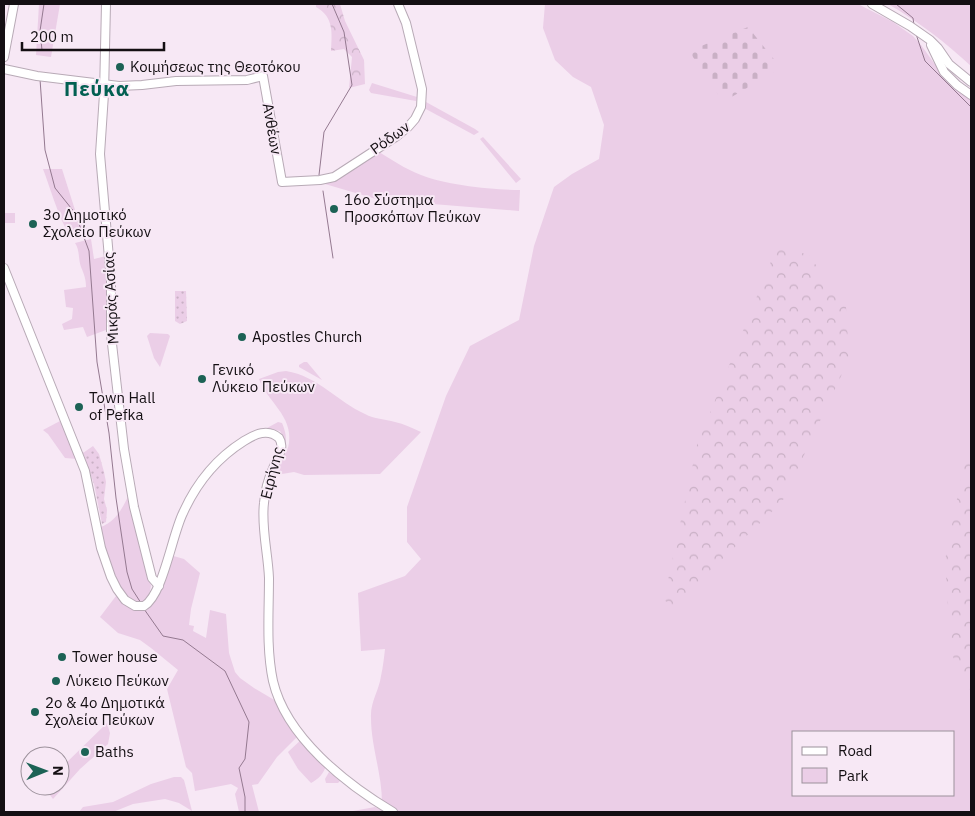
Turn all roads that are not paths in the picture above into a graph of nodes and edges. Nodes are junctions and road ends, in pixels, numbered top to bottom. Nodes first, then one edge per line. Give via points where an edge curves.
1 (14, 4) edge
2 (106, 4) edge
3 (398, 4) edge
4 (872, 4) edge
5 (922, 34) junction
6 (4, 57) edge
7 (4, 69) edge
8 (971, 82) edge
9 (105, 85) junction
10 (971, 95) edge
11 (282, 182) joint
12 (4, 268) edge
13 (4, 276) edge
14 (77, 452) junction
15 (159, 586) junction
16 (393, 812) edge

1 - 6 street
2 - 9 street, Μικράς Ασίας
3 - 11 street, Ρόδων via 406,23 422,89 421,107 415,119 398,136 332,177
4 - 5 street
5 - 8 street via 938,48 952,68
5 - 10 street via 933,48 944,72
7 - 9 street
9 - 11 street, Ανθέων via 247,80 263,76
9 - 15 street, Μικράς Ασίας via 100,162 119,412 134,507 152,580
12 - 14 street, Ειρήνης
13 - 14 street, Ειρήνης
14 - 15 street, Ειρήνης via 90,488 109,572 122,596 130,604 141,607 148,603
15 - 16 street, Ειρήνης via 178,524 200,483 221,459 245,440 263,433 277,436 281,448 269,478 263,508 270,660 276,692 287,716 321,756 357,788

